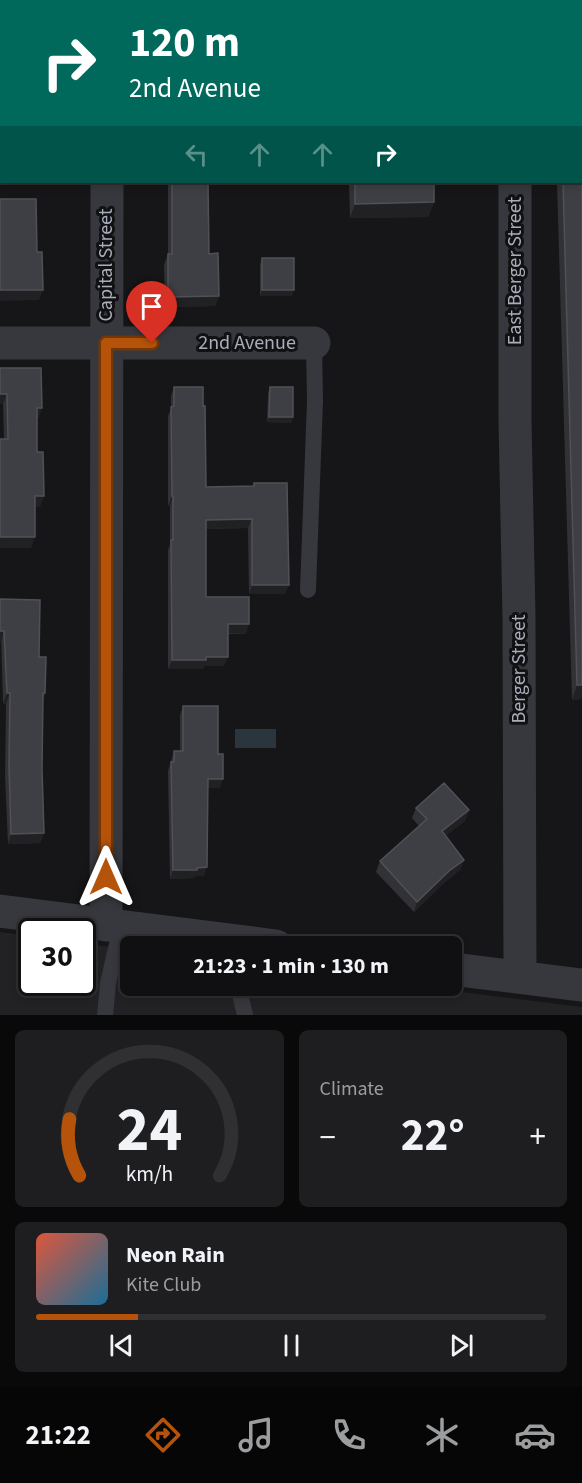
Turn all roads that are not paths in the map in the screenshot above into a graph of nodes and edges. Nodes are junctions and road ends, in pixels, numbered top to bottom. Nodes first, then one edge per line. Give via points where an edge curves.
1 (107, 183) edge
2 (515, 183) edge
3 (0, 343) edge
4 (106, 343) junction
5 (314, 343) joint
6 (515, 361) joint
7 (308, 590) dead end
8 (0, 911) edge
9 (113, 926) junction
10 (179, 936) edge
11 (462, 970) edge
12 (520, 977) junction
13 (582, 985) edge
14 (240, 996) edge
15 (105, 1015) edge
16 (245, 1015) edge

1 - 4 street, Capital Street
2 - 6 street, East Berger Street
3 - 4 street, 2nd Avenue
4 - 5 street, 2nd Avenue
4 - 9 street, Capital Street
5 - 7 lane
6 - 12 street, Berger Street
8 - 9 street
9 - 10 street
9 - 15 lane
11 - 12 street
12 - 13 street
14 - 16 lane

